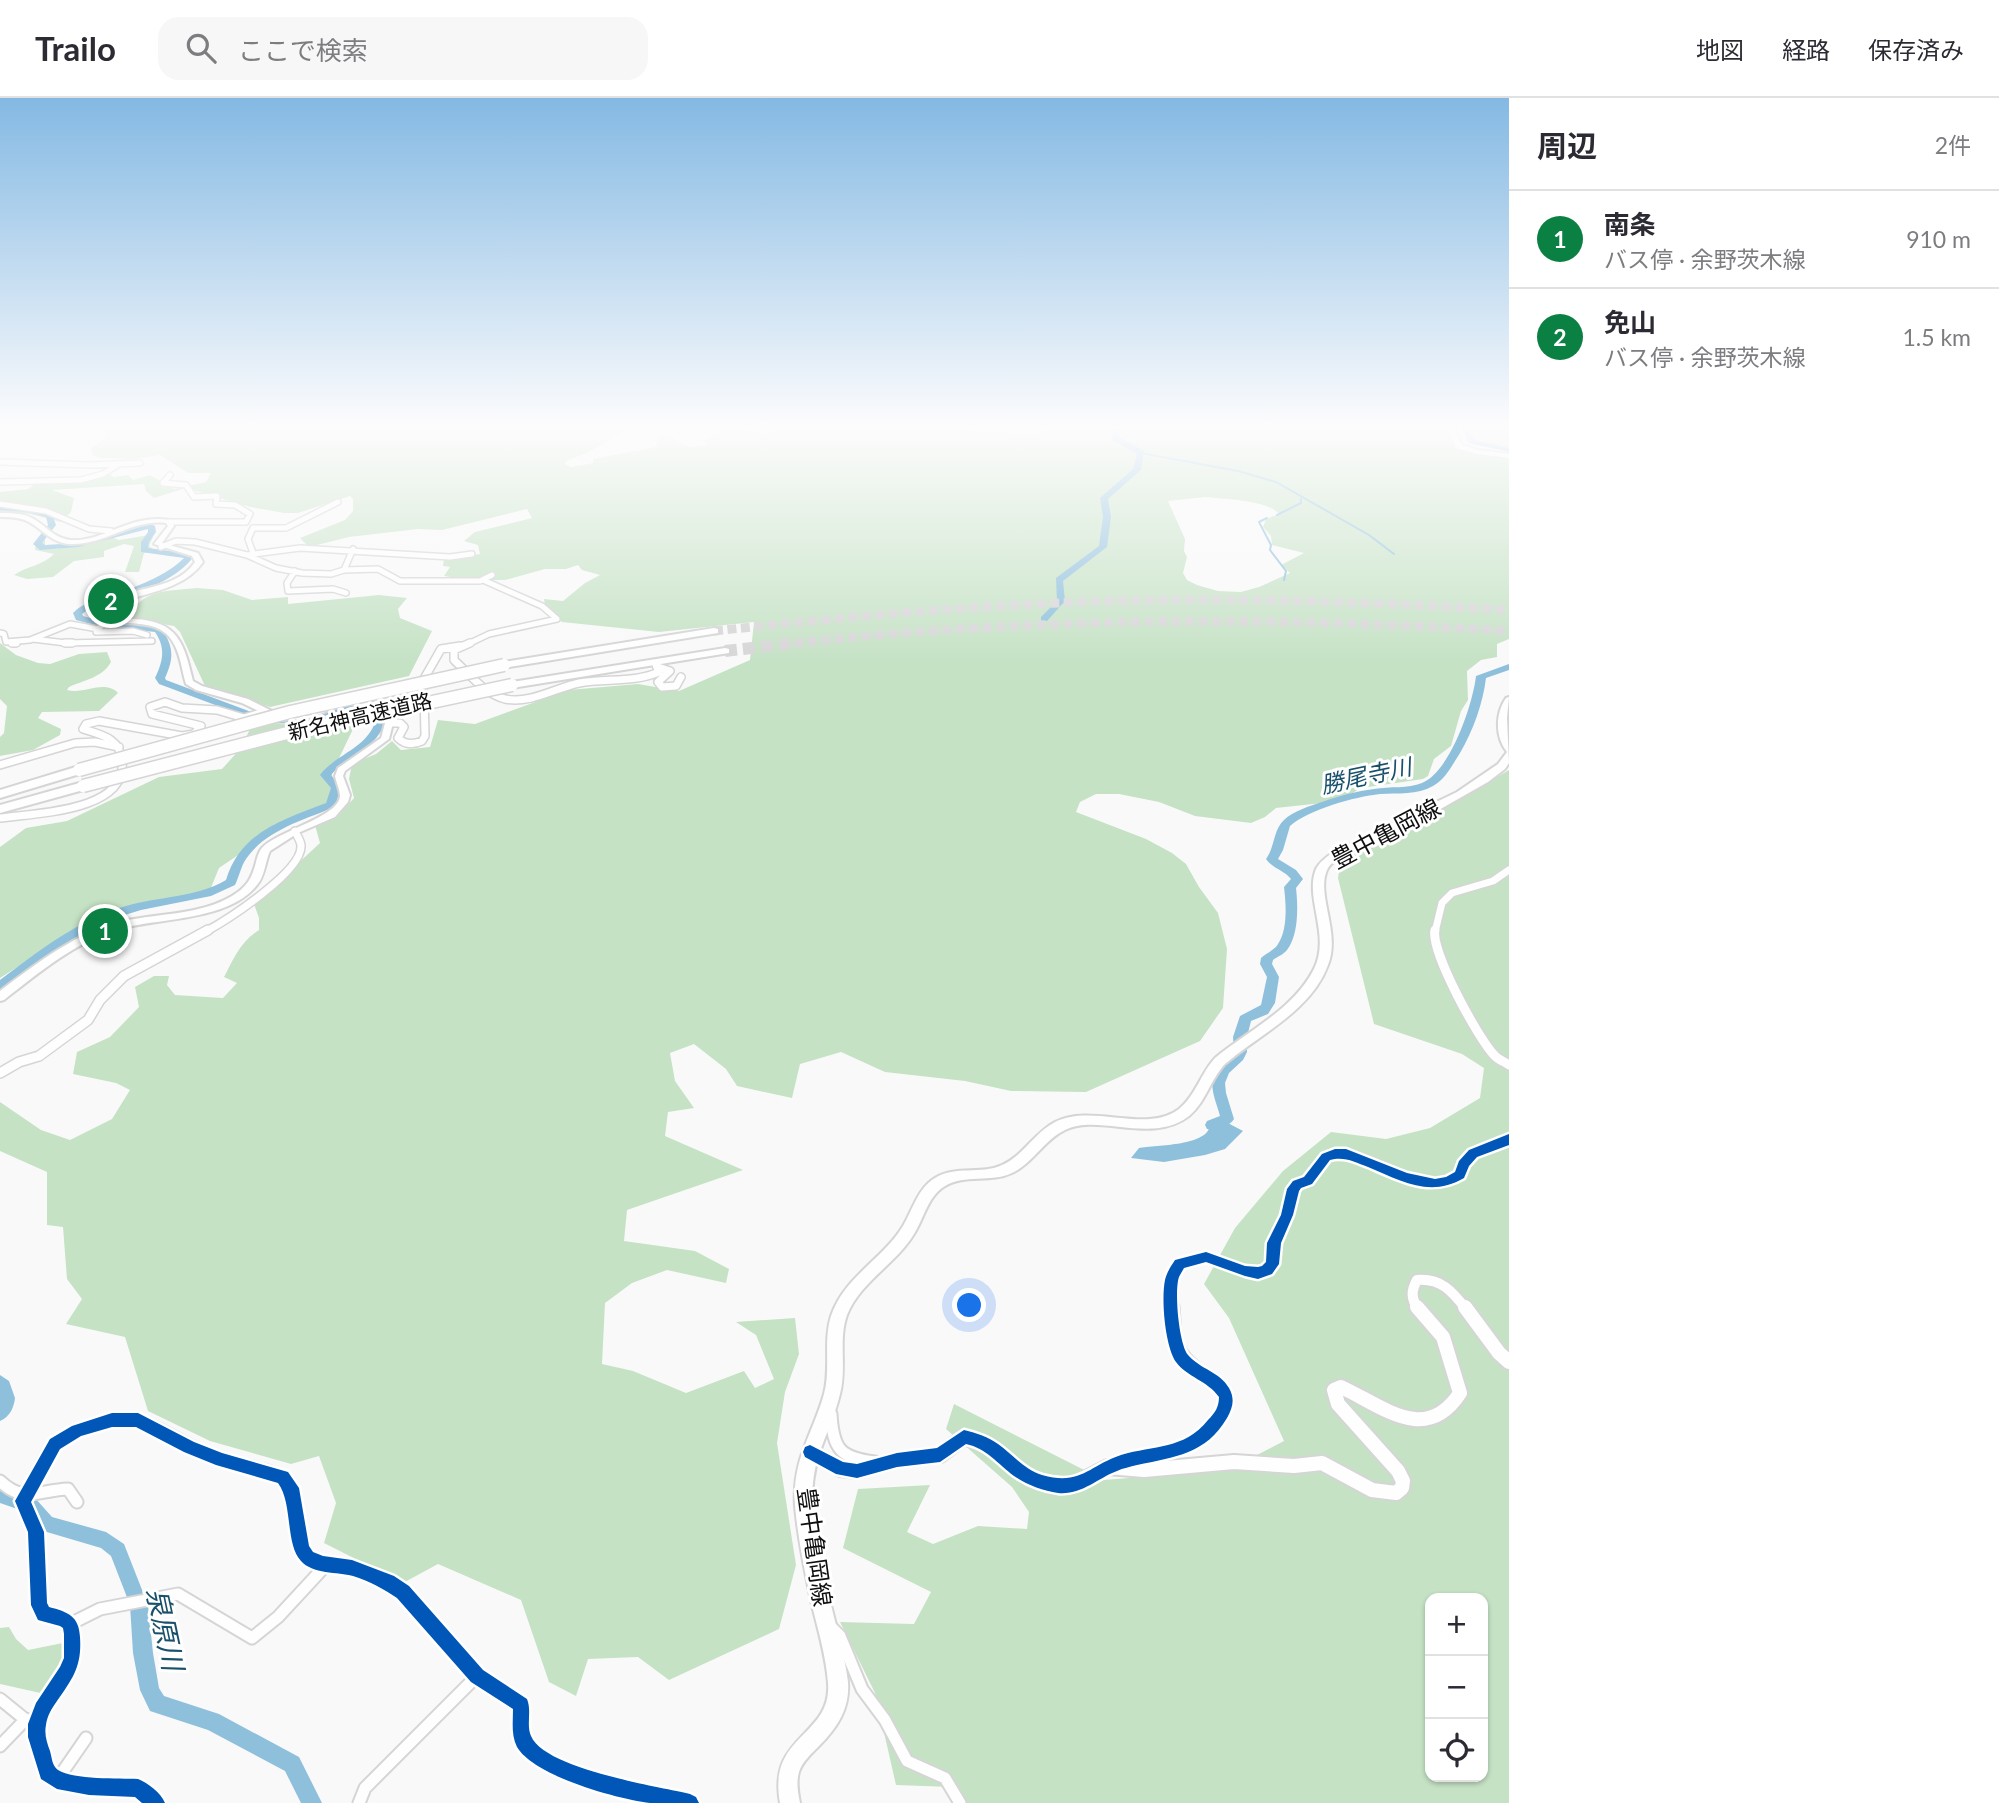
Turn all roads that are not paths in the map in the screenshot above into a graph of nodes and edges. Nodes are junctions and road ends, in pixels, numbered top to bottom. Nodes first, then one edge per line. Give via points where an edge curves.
1 (4, 505) edge
2 (227, 505) edge
3 (332, 505) edge
4 (0, 515) edge
5 (248, 520) junction
6 (169, 522) junction
7 (282, 528) junction
8 (111, 531) junction
9 (161, 547) junction
10 (353, 549) junction
11 (250, 554) junction
12 (472, 554) dead end
13 (344, 570) junction
14 (295, 571) junction
15 (492, 575) dead end
16 (483, 580) junction
17 (346, 593) dead end
18 (107, 621) junction
19 (133, 626) junction
20 (714, 631) tunnel mouth
21 (96, 632) junction
22 (0, 633) edge
23 (32, 639) junction
24 (460, 646) junction
25 (725, 651) tunnel mouth
26 (681, 677) dead end
27 (1508, 703) edge
28 (263, 712) junction
29 (389, 723) junction
30 (120, 747) junction
31 (1509, 752) edge
32 (0, 765) edge
33 (0, 794) edge
34 (0, 809) edge
35 (0, 818) edge
36 (295, 831) junction
37 (1509, 870) edge
38 (0, 997) edge
39 (1509, 1065) edge
40 (0, 1073) edge
41 (1509, 1139) edge
42 (1509, 1362) edge
43 (830, 1404) junction
44 (810, 1452) junction
45 (884, 1463) junction
46 (1108, 1467) junction
47 (0, 1481) edge
48 (26, 1495) junction
49 (77, 1502) dead end
50 (327, 1564) junction
51 (70, 1624) junction
52 (826, 1629) junction
53 (477, 1676) junction
54 (0, 1699) edge
55 (26, 1719) junction
56 (37, 1728) junction
57 (86, 1738) dead end
58 (0, 1746) edge
59 (57, 1780) junction
60 (156, 1803) edge
61 (359, 1803) edge
62 (690, 1803) edge
63 (790, 1803) edge
64 (960, 1803) edge

1 - 8 street via 46,511 89,529
2 - 5 street via 249,512
3 - 7 street
4 - 8 main road via 30,520 46,534 76,542
5 - 6 street via 234,524
5 - 7 street
6 - 8 main road via 149,520
6 - 9 main road via 172,526 159,542
7 - 11 street via 253,528 248,539
9 - 11 street via 181,540
9 - 18 main road via 195,555 196,570 101,606 95,615
10 - 11 street via 300,548
10 - 12 street via 450,557
10 - 13 street
11 - 14 street via 269,566
13 - 14 street via 331,575
13 - 16 street via 378,569 400,581
14 - 17 street via 287,583 288,591 333,589
15 - 16 street
16 - 24 street via 542,606 557,619 489,634
18 - 19 main road
18 - 21 street
19 - 21 street
19 - 23 street via 149,638 66,643
19 - 28 main road via 173,633 193,686 245,701
20 - 33 highway, 新名神高速道路, bridge via 385,689
21 - 23 street via 69,624
22 - 23 street via 12,644
24 - 26 street via 454,650 454,660 489,693 506,699 527,699 579,683 648,677 659,672 657,666 670,671 658,682 662,687 676,685
24 - 29 street via 441,649 421,684 422,741 401,742 398,738 404,727
25 - 34 highway, 新名神高速道路, bridge via 512,684 287,733
27 - 31 main road, 豊中亀岡線 via 1501,720
28 - 29 main road via 298,718 358,701 379,709
28 - 30 street via 248,717 165,702 153,705 149,711 176,722 195,723 201,729 182,736 99,721 83,726
29 - 36 main road via 386,739 379,746 341,770 345,795 332,815
30 - 32 street via 86,742
30 - 35 street via 123,777 110,793 83,804
31 - 43 main road, 豊中亀岡線 via 1504,766 1453,798 1327,862 1321,870 1327,940 1321,969 1280,1017 1218,1062 1192,1106 1152,1124 1075,1121 1051,1131 1011,1168 945,1178 933,1187 914,1225 842,1308
36 - 38 main road via 266,849 256,881 236,898 104,930
36 - 40 street via 301,850 264,894 219,925 133,970 100,1000 88,1020 39,1056
37 - 39 street via 1493,881 1452,893 1442,903 1434,935 1450,982 1494,1056
41 - 46 street via 1476,1151 1463,1162 1460,1175 1444,1183 1415,1180 1346,1154 1326,1157 1308,1181 1293,1189 1267,1270 1245,1271 1206,1257 1180,1264 1171,1280 1181,1357 1224,1390 1227,1402 1203,1438 1183,1449
42 - 46 street via 1448,1286 1424,1278 1417,1280 1412,1296 1440,1331 1460,1393 1447,1415 1434,1420 1411,1419 1342,1387 1334,1390 1338,1404 1398,1471 1403,1481 1396,1493 1372,1490 1322,1463 1234,1462 1144,1470
43 - 44 main road, 豊中亀岡線
43 - 45 street via 832,1438 839,1451 849,1459
44 - 45 street via 841,1469 857,1471
44 - 52 main road, 豊中亀岡線 via 803,1482
45 - 46 street via 940,1455 964,1437 976,1438 1029,1477 1055,1486 1087,1483
47 - 48 street via 8,1490
48 - 49 street via 68,1489
48 - 50 street via 55,1444 112,1420 138,1420 221,1460 283,1477 291,1488 302,1548 307,1557
48 - 51 street via 24,1507 36,1532 39,1605 44,1614
50 - 51 street via 278,1618 252,1639 178,1594 100,1609
50 - 53 street via 352,1568 402,1592
51 - 56 street via 72,1658 42,1709
52 - 63 main road, 豊中亀岡線 via 838,1703 822,1732 789,1770
52 - 64 street via 840,1636 862,1689 907,1761 945,1778
53 - 61 street via 365,1788
53 - 62 street via 521,1705 522,1740 533,1755 570,1774
54 - 55 street
55 - 56 street
55 - 58 street
56 - 59 street via 41,1758 47,1773
57 - 59 street
59 - 60 street via 138,1788

